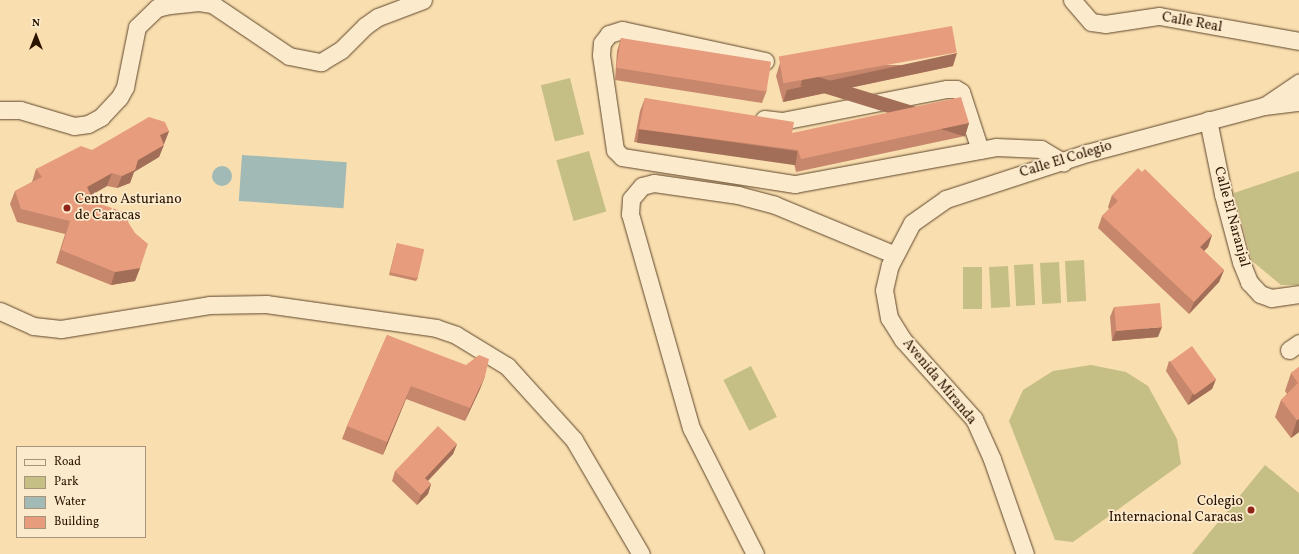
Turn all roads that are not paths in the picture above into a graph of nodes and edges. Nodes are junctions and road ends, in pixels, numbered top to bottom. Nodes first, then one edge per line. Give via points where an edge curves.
1 (424, 0) edge
2 (1072, 0) edge
3 (1299, 42) edge
4 (765, 61) edge
5 (1299, 83) edge
6 (1299, 102) edge
7 (1264, 106) junction
8 (0, 110) edge
9 (744, 116) edge
10 (1208, 120) junction
11 (980, 150) junction
12 (1063, 162) junction
13 (893, 254) junction
14 (1299, 294) edge
15 (0, 311) edge
16 (641, 554) edge
17 (755, 554) edge
18 (1025, 554) edge

1 - 8 street via 378,17 341,50 321,62 289,56 212,4 199,2 157,8 137,26 125,87 119,98 101,117 88,124 74,126 20,110
2 - 3 street, Calle Real via 1091,22 1105,24 1159,16
4 - 11 street via 622,30 610,34 602,43 601,55 615,150 622,157 795,184
5 - 7 street, Calle El Colegio
6 - 7 street, Calle El Colegio
7 - 10 street, Calle El Colegio
9 - 11 street via 782,121 947,89 956,90 961,92
10 - 12 street, Calle El Colegio
10 - 14 street, Calle El Naranjal via 1223,194 1241,262 1249,282 1260,294 1271,298
11 - 12 street via 996,147 1040,149
12 - 13 street, Calle El Colegio via 946,199 912,223
13 - 17 street via 775,205 738,195 654,183 642,186 631,199 630,214 691,428
13 - 18 street, Avenida Miranda via 884,290 889,318 903,340 974,419 992,459
15 - 16 street via 33,326 61,329 209,305 266,304 436,328 456,335 507,366 574,440

